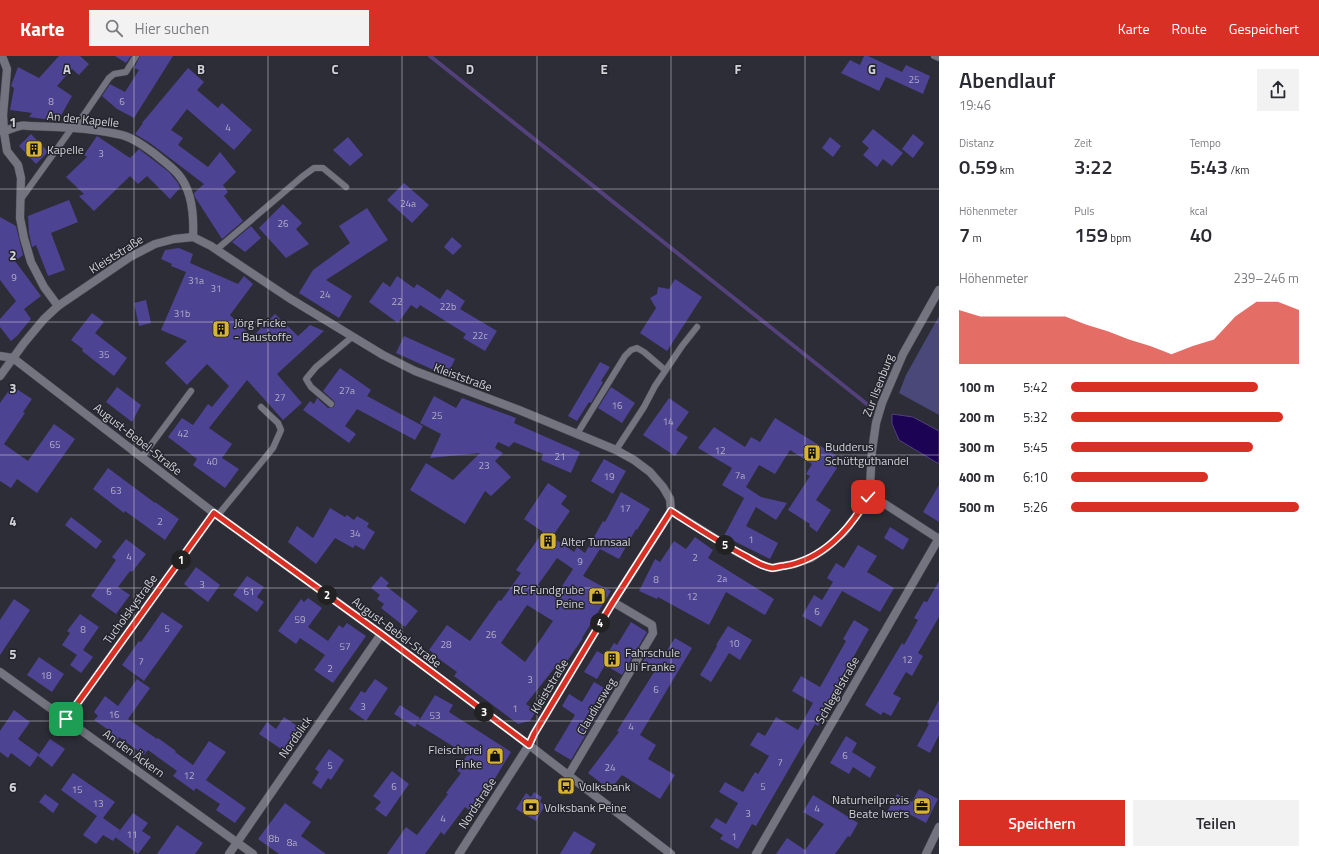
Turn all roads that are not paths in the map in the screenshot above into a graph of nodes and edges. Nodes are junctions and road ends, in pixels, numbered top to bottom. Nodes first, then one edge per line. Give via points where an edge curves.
1 (2, 56) edge
2 (136, 56) edge
3 (934, 56) edge
4 (939, 58) edge
5 (73, 128) junction
6 (2, 131) edge
7 (346, 187) dead end
8 (21, 199) junction
9 (193, 237) junction
10 (216, 250) junction
11 (939, 290) edge
12 (58, 306) junction
13 (697, 327) dead end
14 (352, 337) junction
15 (0, 356) edge
16 (13, 358) junction
17 (666, 370) junction
18 (0, 376) edge
19 (191, 391) dead end
20 (331, 404) dead end
21 (261, 407) dead end
22 (577, 434) junction
23 (616, 450) junction
24 (142, 457) junction
25 (868, 497) junction
26 (671, 511) junction
27 (216, 514) junction
28 (939, 538) edge
29 (613, 602) junction
30 (381, 634) junction
31 (0, 672) edge
32 (66, 719) junction
33 (529, 745) junction
34 (568, 776) junction
35 (939, 827) edge
36 (237, 842) junction
37 (229, 854) edge
38 (253, 854) edge
39 (459, 854) edge
40 (671, 854) edge
41 (756, 854) edge
42 (926, 854) edge

1 - 6 street via 7,69
2 - 5 lane via 126,72 114,74 109,78
3 - 4 lane
5 - 6 street, An der Kapelle via 21,126
5 - 8 lane
5 - 9 street, An der Kapelle via 128,137 148,149 173,170 183,181 192,207
6 - 8 street via 7,151 18,165
7 - 10 lane via 323,168 314,168
8 - 12 street via 20,218 31,262 44,288
9 - 10 street, Kleiststraße
9 - 12 street, Kleiststraße via 155,244 130,257
10 - 14 street, Kleiststraße
11 - 25 street, Zur Ilsenburg via 903,354 882,403 876,423
12 - 16 street, Kleiststraße via 44,319
13 - 17 lane
14 - 20 lane via 306,379 311,387
14 - 22 street, Kleiststraße via 415,372 520,410
15 - 16 street
16 - 18 street, Kleiststraße
16 - 24 street, August-Bebel-Straße
17 - 22 lane via 637,348 631,350
17 - 23 lane
19 - 24 lane
21 - 27 lane via 281,430 273,448
22 - 23 street, Kleiststraße
23 - 26 street, Kleiststraße via 650,472 667,493
24 - 27 street, August-Bebel-Straße
25 - 26 street, Zur Ilsenburg via 844,532 826,548 811,558 772,568 737,552
25 - 28 street via 885,504
26 - 29 street, Kleiststraße
27 - 30 street, August-Bebel-Straße
27 - 32 street, Tucholskystraße
28 - 41 street, Schlegelstraße
29 - 33 street, Kleiststraße
29 - 34 street, Claudiusweg via 652,624 653,633
30 - 33 street, August-Bebel-Straße
30 - 36 street, Nordblick
31 - 32 street, An den Äckern
32 - 36 street, An den Äckern
33 - 34 street, August-Bebel-Straße
33 - 39 street, Nordstraße
34 - 40 street, August-Bebel-Straße
35 - 42 street
36 - 37 street, Nordblick
36 - 38 street, An den Äckern

